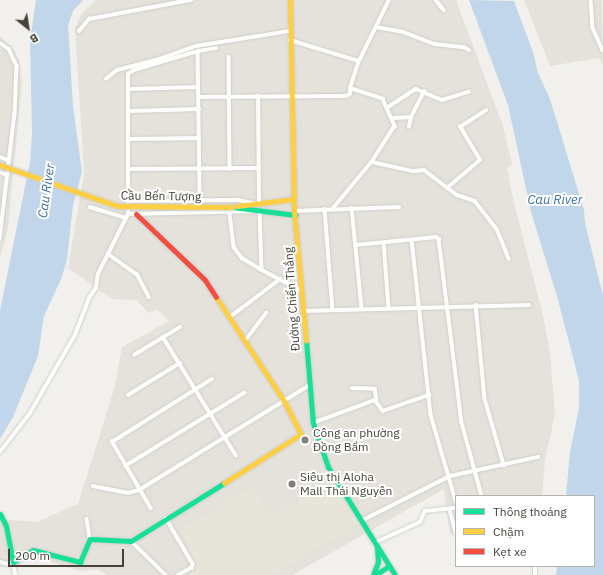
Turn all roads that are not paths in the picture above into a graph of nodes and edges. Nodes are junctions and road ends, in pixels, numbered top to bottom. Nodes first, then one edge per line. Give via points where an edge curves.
1 (190, 0) edge
2 (290, 0) edge
3 (389, 0) edge
4 (436, 0) edge
5 (591, 0) edge
6 (444, 10) dead end
7 (376, 27) junction
8 (79, 31) dead end
9 (290, 31) junction
10 (290, 40) junction
11 (0, 44) edge
12 (216, 48) dead end
13 (469, 50) dead end
14 (603, 50) edge
15 (198, 51) junction
16 (229, 56) dead end
17 (359, 61) junction
18 (106, 79) dead end
19 (198, 87) junction
20 (350, 88) junction
21 (129, 89) junction
22 (424, 91) junction
23 (469, 92) dead end
24 (229, 96) junction
25 (258, 96) junction
26 (198, 97) junction
27 (290, 97) junction
28 (388, 107) junction
29 (199, 109) junction
30 (486, 110) dead end
31 (130, 111) junction
32 (411, 117) junction
33 (394, 118) junction
34 (409, 127) dead end
35 (199, 138) junction
36 (130, 139) junction
37 (0, 157) edge
38 (8, 160) junction
39 (372, 162) junction
40 (0, 165) edge
41 (258, 168) junction
42 (130, 169) junction
43 (199, 169) junction
44 (230, 169) junction
45 (0, 172) edge
46 (7, 175) junction
47 (447, 188) junction
48 (294, 199) junction
49 (200, 200) junction
50 (129, 201) junction
51 (259, 204) junction
52 (232, 207) junction
53 (399, 207) dead end
54 (90, 208) dead end
55 (352, 208) junction
56 (325, 209) junction
57 (333, 209) junction
58 (260, 211) junction
59 (295, 213) junction
60 (128, 214) junction
61 (136, 214) junction
62 (230, 214) junction
63 (125, 218) junction
64 (0, 239) edge
65 (412, 240) junction
66 (384, 243) junction
67 (356, 245) junction
68 (108, 254) junction
69 (509, 259) dead end
70 (262, 270) junction
71 (280, 279) junction
72 (302, 291) junction
73 (149, 297) dead end
74 (476, 305) junction
75 (528, 305) dead end
76 (446, 306) junction
77 (419, 307) junction
78 (390, 308) junction
79 (362, 309) junction
80 (333, 310) junction
81 (303, 311) junction
82 (266, 313) dead end
83 (230, 317) junction
84 (180, 327) dead end
85 (163, 337) junction
86 (245, 341) junction
87 (134, 355) dead end
88 (180, 363) junction
89 (212, 379) dead end
90 (308, 386) junction
91 (352, 388) dead end
92 (196, 389) junction
93 (244, 393) dead end
94 (128, 395) dead end
95 (429, 395) junction
96 (377, 400) junction
97 (284, 401) junction
98 (211, 413) junction
99 (313, 423) junction
100 (226, 437) junction
101 (0, 452) edge
102 (236, 455) dead end
103 (538, 457) dead end
104 (504, 465) junction
105 (124, 466) junction
106 (476, 470) junction
107 (450, 476) junction
108 (93, 486) dead end
109 (140, 490) junction
110 (482, 495) edge
111 (455, 497) edge
112 (455, 508) edge
113 (150, 509) dead end
114 (450, 510) junction
115 (0, 514) edge
116 (166, 518) junction
117 (87, 519) dead end
118 (361, 521) junction
119 (455, 529) edge
120 (90, 539) junction
121 (131, 541) junction
122 (376, 545) junction
123 (0, 562) edge
124 (13, 562) junction
125 (389, 566) junction
126 (16, 575) edge
127 (166, 575) edge
128 (179, 575) edge
129 (374, 575) edge
130 (395, 575) edge

1 - 8 street via 89,19
2 - 9 street, Đường Chiến Thắng
3 - 7 street
4 - 6 street
5 - 14 street via 593,28
7 - 13 street via 404,32 434,44 464,47
7 - 17 street
9 - 10 street, Đường Chiến Thắng
9 - 18 street via 196,46 117,70
10 - 17 street
10 - 27 street, Đường Chiến Thắng
11 - 38 street via 8,49 17,66 15,113
12 - 15 street
15 - 19 street
15 - 21 street via 130,71
16 - 24 street
17 - 20 street
19 - 21 street
19 - 26 street
20 - 27 street via 350,94 346,96
20 - 28 street via 383,99
21 - 31 street
22 - 23 street via 442,100
22 - 28 street via 411,91
22 - 32 street
24 - 25 street
24 - 26 street
24 - 44 street
25 - 27 street
25 - 41 street
26 - 29 street
27 - 48 street, Đường Chiến Thắng
28 - 33 street
29 - 31 street
29 - 35 street
30 - 47 street via 460,127 480,160
31 - 36 street
32 - 33 street
32 - 34 street
33 - 39 street via 395,126
35 - 36 street
35 - 43 street
36 - 42 street
37 - 38 street
38 - 46 street
39 - 47 street via 413,171 424,170
39 - 57 street
40 - 52 street, Cầu Bến Tượng, bridge via 117,206
41 - 44 street
41 - 51 street
42 - 43 street
42 - 50 street
43 - 44 street
43 - 49 street
45 - 46 street
46 - 64 street
47 - 69 street via 478,203 497,229
48 - 51 street
48 - 59 street, Đường Chiến Thắng
49 - 50 street
49 - 51 street via 238,200
50 - 60 street
51 - 52 street
52 - 58 street
53 - 55 street
54 - 63 street
55 - 57 street
55 - 67 street
56 - 57 street
56 - 59 street
56 - 80 street
58 - 59 street
58 - 62 street
58 - 70 street
59 - 72 street, Đường Chiến Thắng
60 - 61 street
60 - 63 street
61 - 62 street
61 - 83 street via 205,280
62 - 70 street via 234,247 242,258
63 - 68 street
65 - 66 street
65 - 76 street via 436,237 438,239
65 - 77 street
66 - 67 street
66 - 78 street
67 - 79 street
68 - 73 street via 137,274
68 - 101 street via 75,335 30,413
70 - 71 street
71 - 72 street
71 - 83 street
72 - 81 street, Đường Chiến Thắng
74 - 75 street
74 - 76 street
74 - 104 street via 485,399
76 - 77 street
76 - 106 street via 462,423
77 - 78 street
77 - 95 street
78 - 79 street
79 - 80 street
80 - 81 street
81 - 90 street, Đường Chiến Thắng
82 - 86 street
83 - 86 street
84 - 85 street
85 - 87 street
85 - 88 street
86 - 97 street
88 - 92 street
88 - 94 street
89 - 92 street
90 - 97 street
90 - 99 street, Đường Chiến Thắng
91 - 96 street via 375,389
92 - 98 street
92 - 105 street via 113,439 113,446
93 - 98 street
95 - 96 street via 383,411
95 - 107 street via 439,448
96 - 99 street
97 - 100 street
97 - 116 street via 300,430 299,438
98 - 100 street
98 - 105 street
99 - 118 street, Đường Chiến Thắng via 328,467
100 - 102 street
100 - 109 street
103 - 104 street
104 - 106 street
105 - 109 street
106 - 107 street
106 - 110 street
107 - 111 street
107 - 118 street
108 - 109 street via 128,493
109 - 113 street
112 - 114 street
114 - 119 street
114 - 122 street via 424,510 420,522
115 - 124 street via 6,526
116 - 121 street
116 - 128 street via 193,564 192,568
117 - 120 street
118 - 122 street, Đường Chiến Thắng
120 - 121 street
120 - 124 street via 80,562 33,550
121 - 127 street
122 - 125 street, Đường Chiến Thắng
122 - 129 street via 378,562
123 - 124 street
124 - 126 street
125 - 129 street
125 - 130 street, Đường Chiến Thắng

